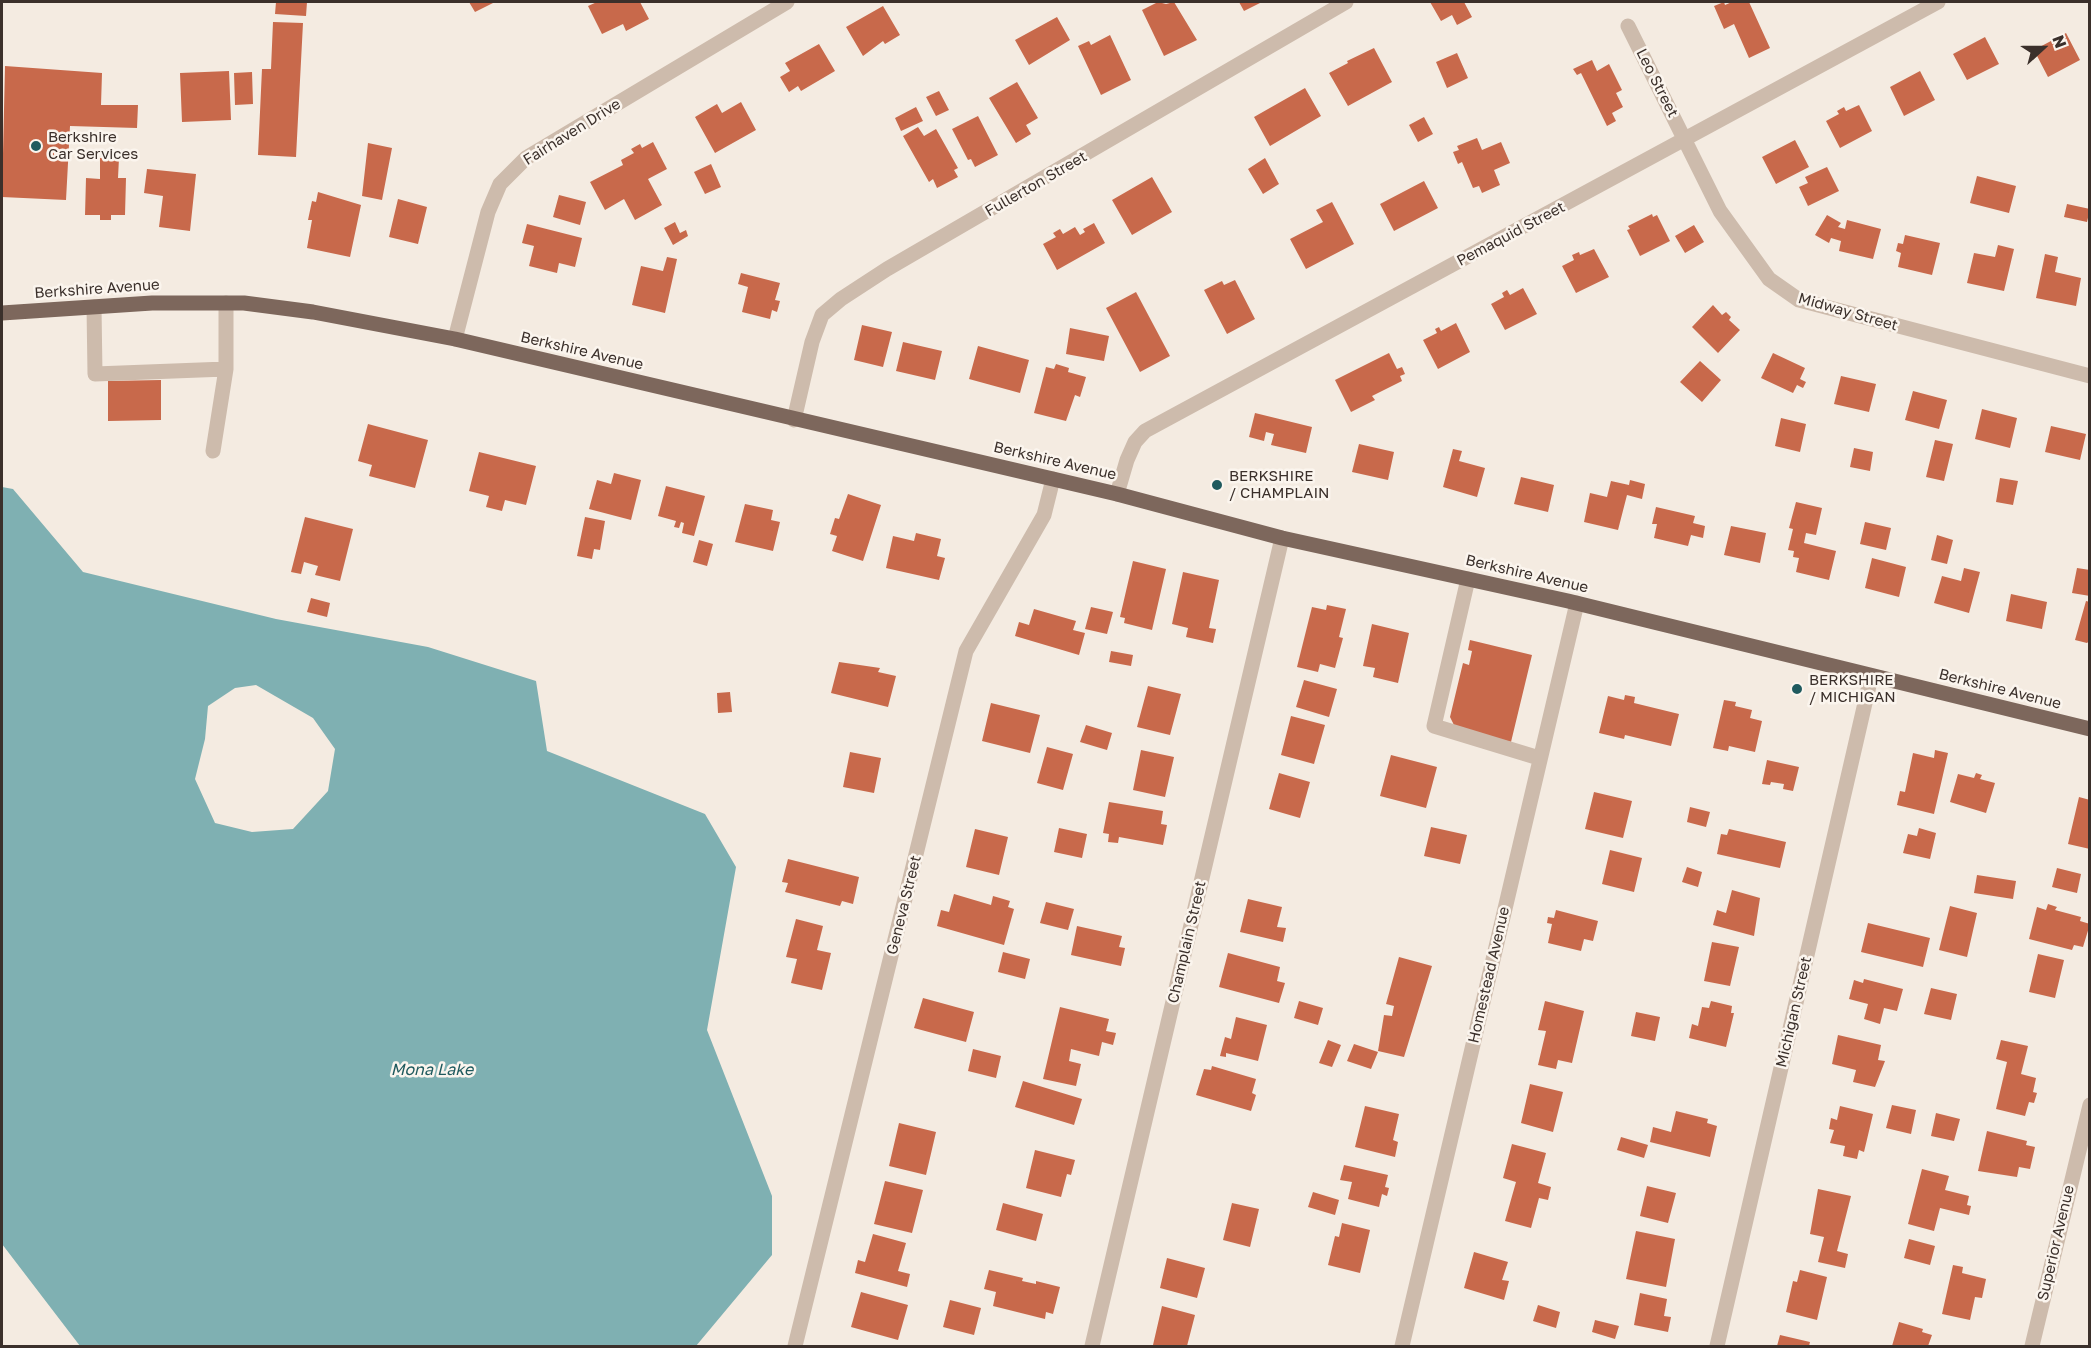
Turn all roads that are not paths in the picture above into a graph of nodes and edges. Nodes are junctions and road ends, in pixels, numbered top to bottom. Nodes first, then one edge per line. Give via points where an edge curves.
1 (788, 2) edge
2 (1346, 2) edge
3 (1938, 2) edge
4 (1628, 26) dead end
5 (1686, 140) junction
6 (226, 303) junction
7 (94, 307) junction
8 (2, 313) edge
9 (455, 339) junction
10 (226, 369) junction
11 (2090, 376) edge
12 (794, 420) junction
13 (213, 451) dead end
14 (1053, 479) junction
15 (1117, 494) junction
16 (1282, 538) junction
17 (1468, 579) junction
18 (1577, 603) junction
19 (1871, 677) junction
20 (2090, 729) edge
21 (1539, 758) junction
22 (2090, 1105) edge
23 (795, 1347) edge
24 (1092, 1347) edge
25 (1402, 1347) edge
26 (1717, 1347) edge
27 (2032, 1347) edge

1 - 9 street, Fairhaven Drive via 526,158 506,177 488,212
2 - 12 street, Fullerton Street via 841,299 822,315
3 - 5 street, Pemaquid Street
4 - 5 street, Leo Street
5 - 11 street, Midway Street via 1720,212 1744,247 1769,279 1799,300
5 - 15 street, Pemaquid Street via 1145,431 1127,460
6 - 7 main road, Berkshire Avenue
6 - 9 main road, Berkshire Avenue via 313,312
6 - 10 street
7 - 8 main road, Berkshire Avenue
7 - 10 street via 95,374
9 - 12 main road, Berkshire Avenue
10 - 13 street
12 - 14 main road, Berkshire Avenue
14 - 15 main road, Berkshire Avenue
14 - 23 street, Geneva Street via 1044,515 966,651
15 - 16 main road, Berkshire Avenue
16 - 17 main road, Berkshire Avenue
16 - 24 street, Champlain Street
17 - 18 main road, Berkshire Avenue
17 - 21 street via 1434,726
18 - 19 main road, Berkshire Avenue
18 - 21 street, Homestead Avenue
19 - 20 main road, Berkshire Avenue
19 - 26 street, Michigan Street
21 - 25 street, Homestead Avenue
22 - 27 street, Superior Avenue

